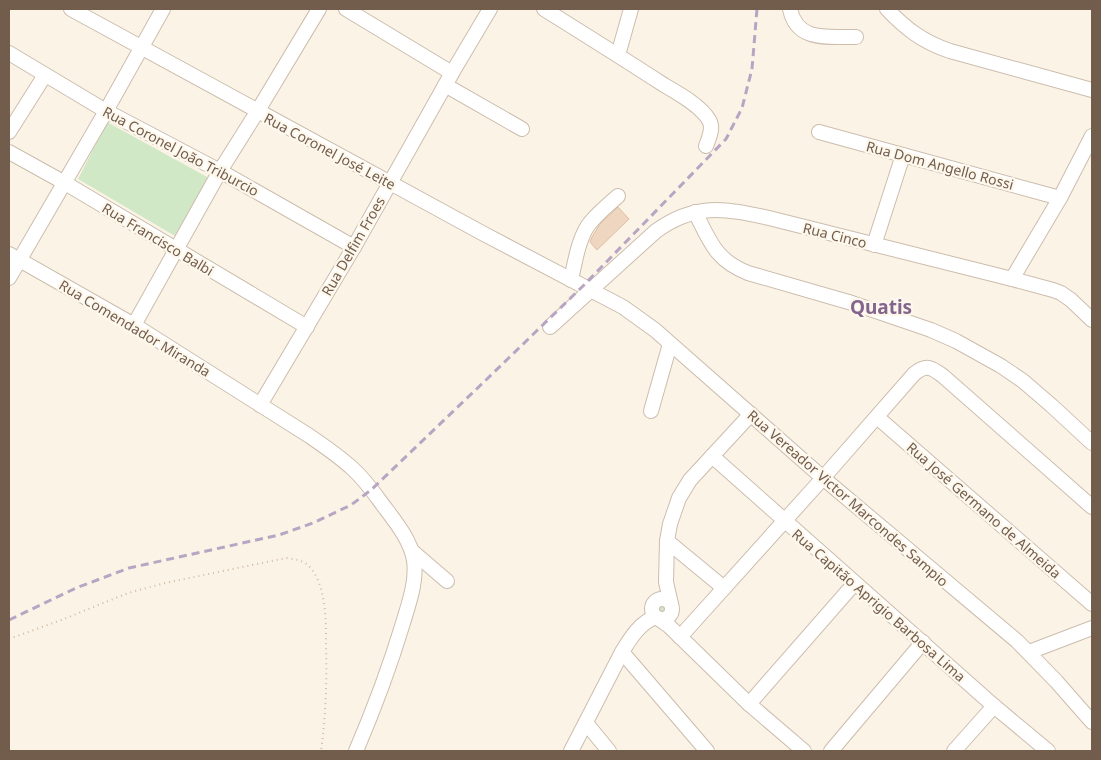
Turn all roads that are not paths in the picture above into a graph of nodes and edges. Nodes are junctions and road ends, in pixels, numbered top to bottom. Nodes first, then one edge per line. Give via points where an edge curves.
1 (71, 9) edge
2 (163, 9) edge
3 (319, 9) edge
4 (346, 9) edge
5 (490, 9) edge
6 (544, 9) edge
7 (631, 9) edge
8 (790, 9) edge
9 (886, 9) edge
10 (856, 37) dead end
11 (141, 47) junction
12 (9, 54) edge
13 (618, 56) junction
14 (45, 75) junction
15 (448, 79) junction
16 (1092, 90) edge
17 (106, 111) junction
18 (257, 112) junction
19 (522, 129) dead end
20 (9, 132) edge
21 (819, 132) dead end
22 (1092, 136) edge
23 (706, 146) dead end
24 (9, 152) edge
25 (903, 155) junction
26 (220, 171) junction
27 (65, 183) junction
28 (389, 183) junction
29 (618, 196) dead end
30 (1060, 198) junction
31 (695, 212) junction
32 (874, 245) junction
33 (354, 246) junction
34 (176, 250) junction
35 (14, 257) edge
36 (9, 278) edge
37 (1012, 279) junction
38 (571, 280) junction
39 (591, 290) junction
40 (1092, 320) edge
41 (134, 325) junction
42 (307, 326) junction
43 (550, 327) dead end
44 (670, 344) junction
45 (260, 405) junction
46 (651, 410) dead end
47 (751, 414) junction
48 (877, 417) junction
49 (1092, 443) edge
50 (712, 456) junction
51 (823, 478) junction
52 (1092, 507) edge
53 (784, 521) junction
54 (668, 540) junction
55 (412, 551) junction
56 (447, 581) dead end
57 (666, 582) junction
58 (854, 584) junction
59 (724, 588) junction
60 (1092, 604) edge
61 (671, 608) junction
62 (654, 614) junction
63 (1092, 628) edge
64 (678, 636) junction
65 (923, 642) junction
66 (622, 652) junction
67 (1029, 652) junction
68 (750, 704) junction
69 (994, 706) junction
70 (1092, 722) edge
71 (586, 723) junction
72 (356, 751) edge
73 (571, 751) edge
74 (609, 751) edge
75 (707, 751) edge
76 (804, 751) edge
77 (831, 751) edge
78 (954, 751) edge
79 (1048, 751) edge

1 - 11 street, Rua Coronel José Leite
2 - 11 street
3 - 18 street
4 - 15 street
5 - 15 street, Rua Delfim Froes
6 - 13 street
7 - 13 street
8 - 10 street via 797,26 806,33
9 - 16 street via 904,27 933,45
11 - 17 street
11 - 18 street, Rua Coronel José Leite
12 - 14 street, Rua Coronel João Triburcio
13 - 23 street via 687,100 708,118 711,131
14 - 17 street, Rua Coronel João Triburcio
14 - 20 street
15 - 19 street
15 - 28 street, Rua Delfim Froes
17 - 26 street, Rua Coronel João Triburcio
17 - 27 street
18 - 26 street
18 - 28 street, Rua Coronel José Leite
21 - 25 street, Rua Dom Angello Rossi
22 - 30 street
24 - 27 street, Rua Francisco Balbi
25 - 30 street, Rua Dom Angello Rossi
25 - 32 street
26 - 33 street, Rua Coronel João Triburcio
26 - 34 street
27 - 34 street, Rua Francisco Balbi
27 - 35 street
28 - 33 street, Rua Delfim Froes
28 - 38 street, Rua Coronel José Leite
29 - 38 street via 587,227
30 - 37 street
31 - 32 street, Rua Cinco via 732,210
31 - 39 street, Rua Cinco via 678,217 656,231
31 - 49 street via 719,255 738,269 852,303 956,341 1023,382
32 - 37 street, Rua Cinco
33 - 42 street, Rua Delfim Froes
34 - 41 street
34 - 42 street, Rua Francisco Balbi
35 - 36 street
35 - 41 street, Rua Comendador Miranda
37 - 40 street, Rua Cinco via 1061,293
38 - 39 street, Rua Coronel José Leite
39 - 43 street, Rua Cinco
39 - 44 street, Rua Vereador Victor Marcondes Sampio via 623,307
41 - 45 street, Rua Comendador Miranda
42 - 45 street, Rua Delfim Froes
44 - 46 street
44 - 47 street, Rua Vereador Victor Marcondes Sampio
45 - 55 street, Rua Comendador Miranda via 355,470 396,523
47 - 50 street
47 - 51 street, Rua Vereador Victor Marcondes Sampio
48 - 51 street
48 - 52 street via 914,374 924,368 935,370
48 - 60 street, Rua José Germano de Almeida
50 - 53 street, Rua Capitão Aprigio Barbosa Lima
50 - 54 street via 679,498
51 - 53 street
51 - 67 street, Rua Vereador Victor Marcondes Sampio
53 - 58 street, Rua Capitão Aprigio Barbosa Lima
53 - 59 street
54 - 57 street
54 - 59 street
55 - 56 street
55 - 72 street via 414,579 410,597 369,722
57 - 61 street
57 - 62 street
58 - 65 street, Rua Capitão Aprigio Barbosa Lima
58 - 68 street
59 - 64 street
61 - 62 street via 666,600 659,600
61 - 64 street
62 - 64 street
62 - 66 street via 630,638
63 - 67 street
64 - 68 street
65 - 69 street, Rua Capitão Aprigio Barbosa Lima
65 - 77 street
66 - 71 street
66 - 75 street
67 - 70 street, Rua Vereador Victor Marcondes Sampio
68 - 76 street
69 - 78 street
69 - 79 street, Rua Capitão Aprigio Barbosa Lima
71 - 73 street
71 - 74 street

